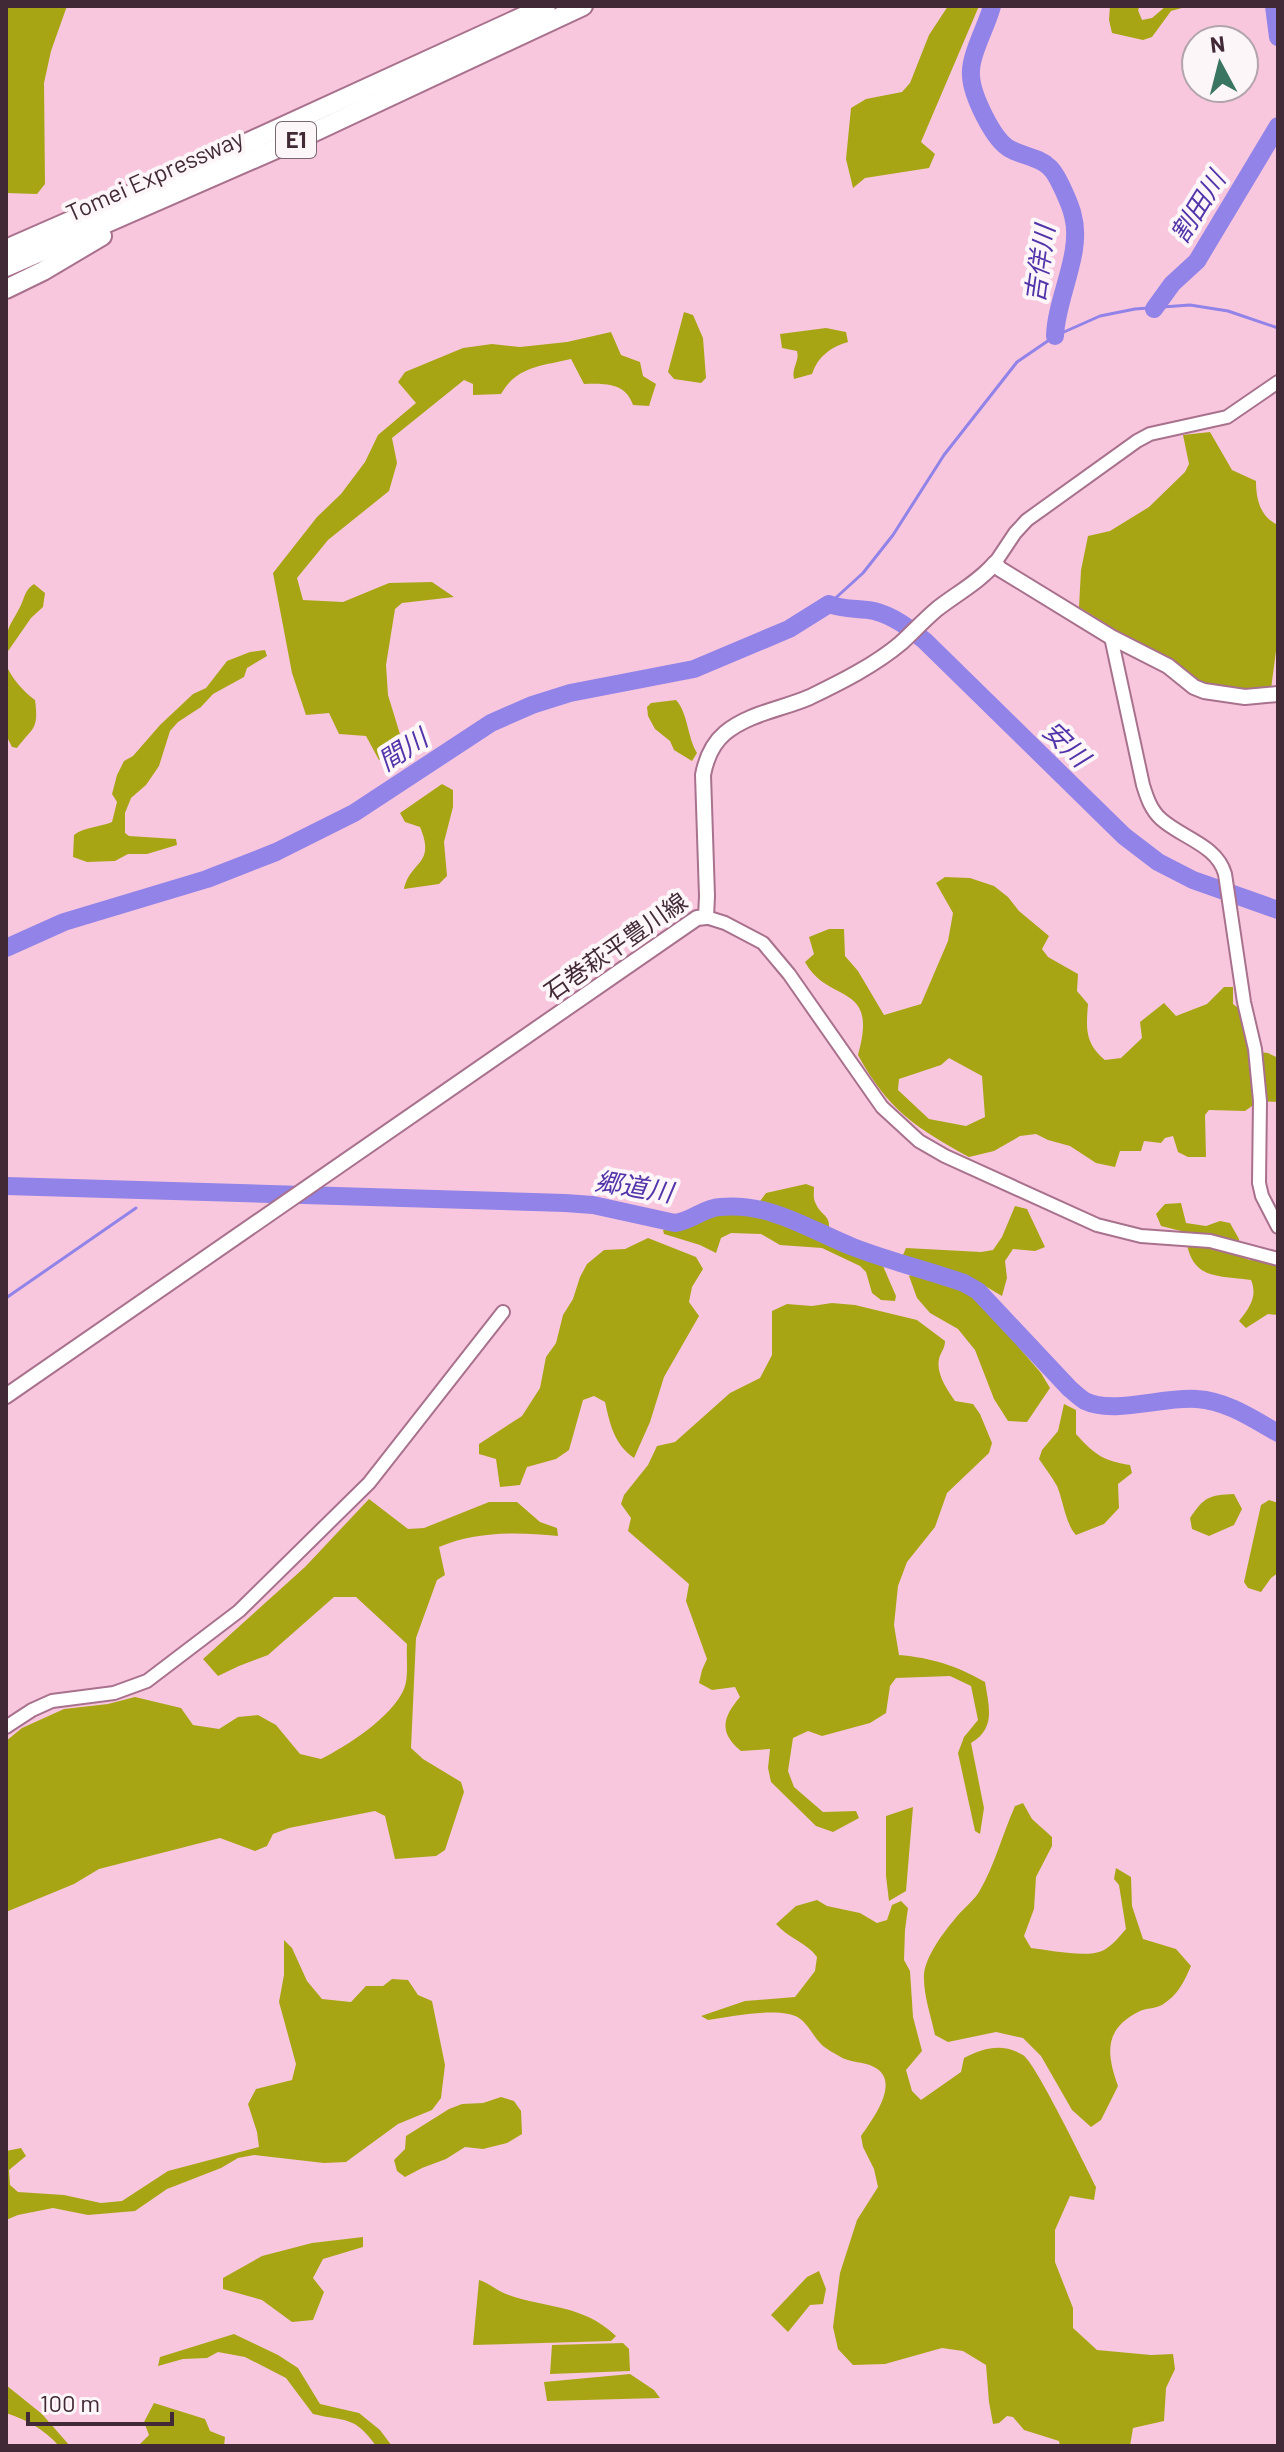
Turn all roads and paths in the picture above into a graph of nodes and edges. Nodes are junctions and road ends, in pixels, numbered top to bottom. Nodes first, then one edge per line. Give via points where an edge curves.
1 (546, 6) edge
2 (583, 6) edge
3 (162, 200) junction
4 (6, 249) edge
5 (6, 267) edge
6 (6, 289) edge
7 (1278, 382) edge
8 (995, 563) junction
9 (1111, 637) junction
10 (1278, 694) edge
11 (706, 917) junction
12 (1278, 1227) edge
13 (1278, 1259) edge
14 (503, 1312) dead end
15 (6, 1396) edge
16 (6, 1727) edge

1 - 4 highway, Tomei Expressway / E1
2 - 3 highway, Tomei Expressway / E1
3 - 5 highway, Tomei Expressway / E1
3 - 6 highway
7 - 8 street via 1227,417 1137,441 1027,520
8 - 9 main road
8 - 11 main road, 石巻萩平豊川線 via 879,659 810,697 744,721 715,744 703,775
9 - 10 main road via 1204,691 1245,697
9 - 12 street via 1148,803 1159,818 1223,865 1257,1068 1259,1183
11 - 13 street via 763,943 882,1107 919,1141 1097,1225 1141,1236 1210,1241
11 - 15 main road, 石巻萩平豊川線 via 697,918
14 - 16 street via 369,1483 239,1611 147,1681 114,1693 52,1701

